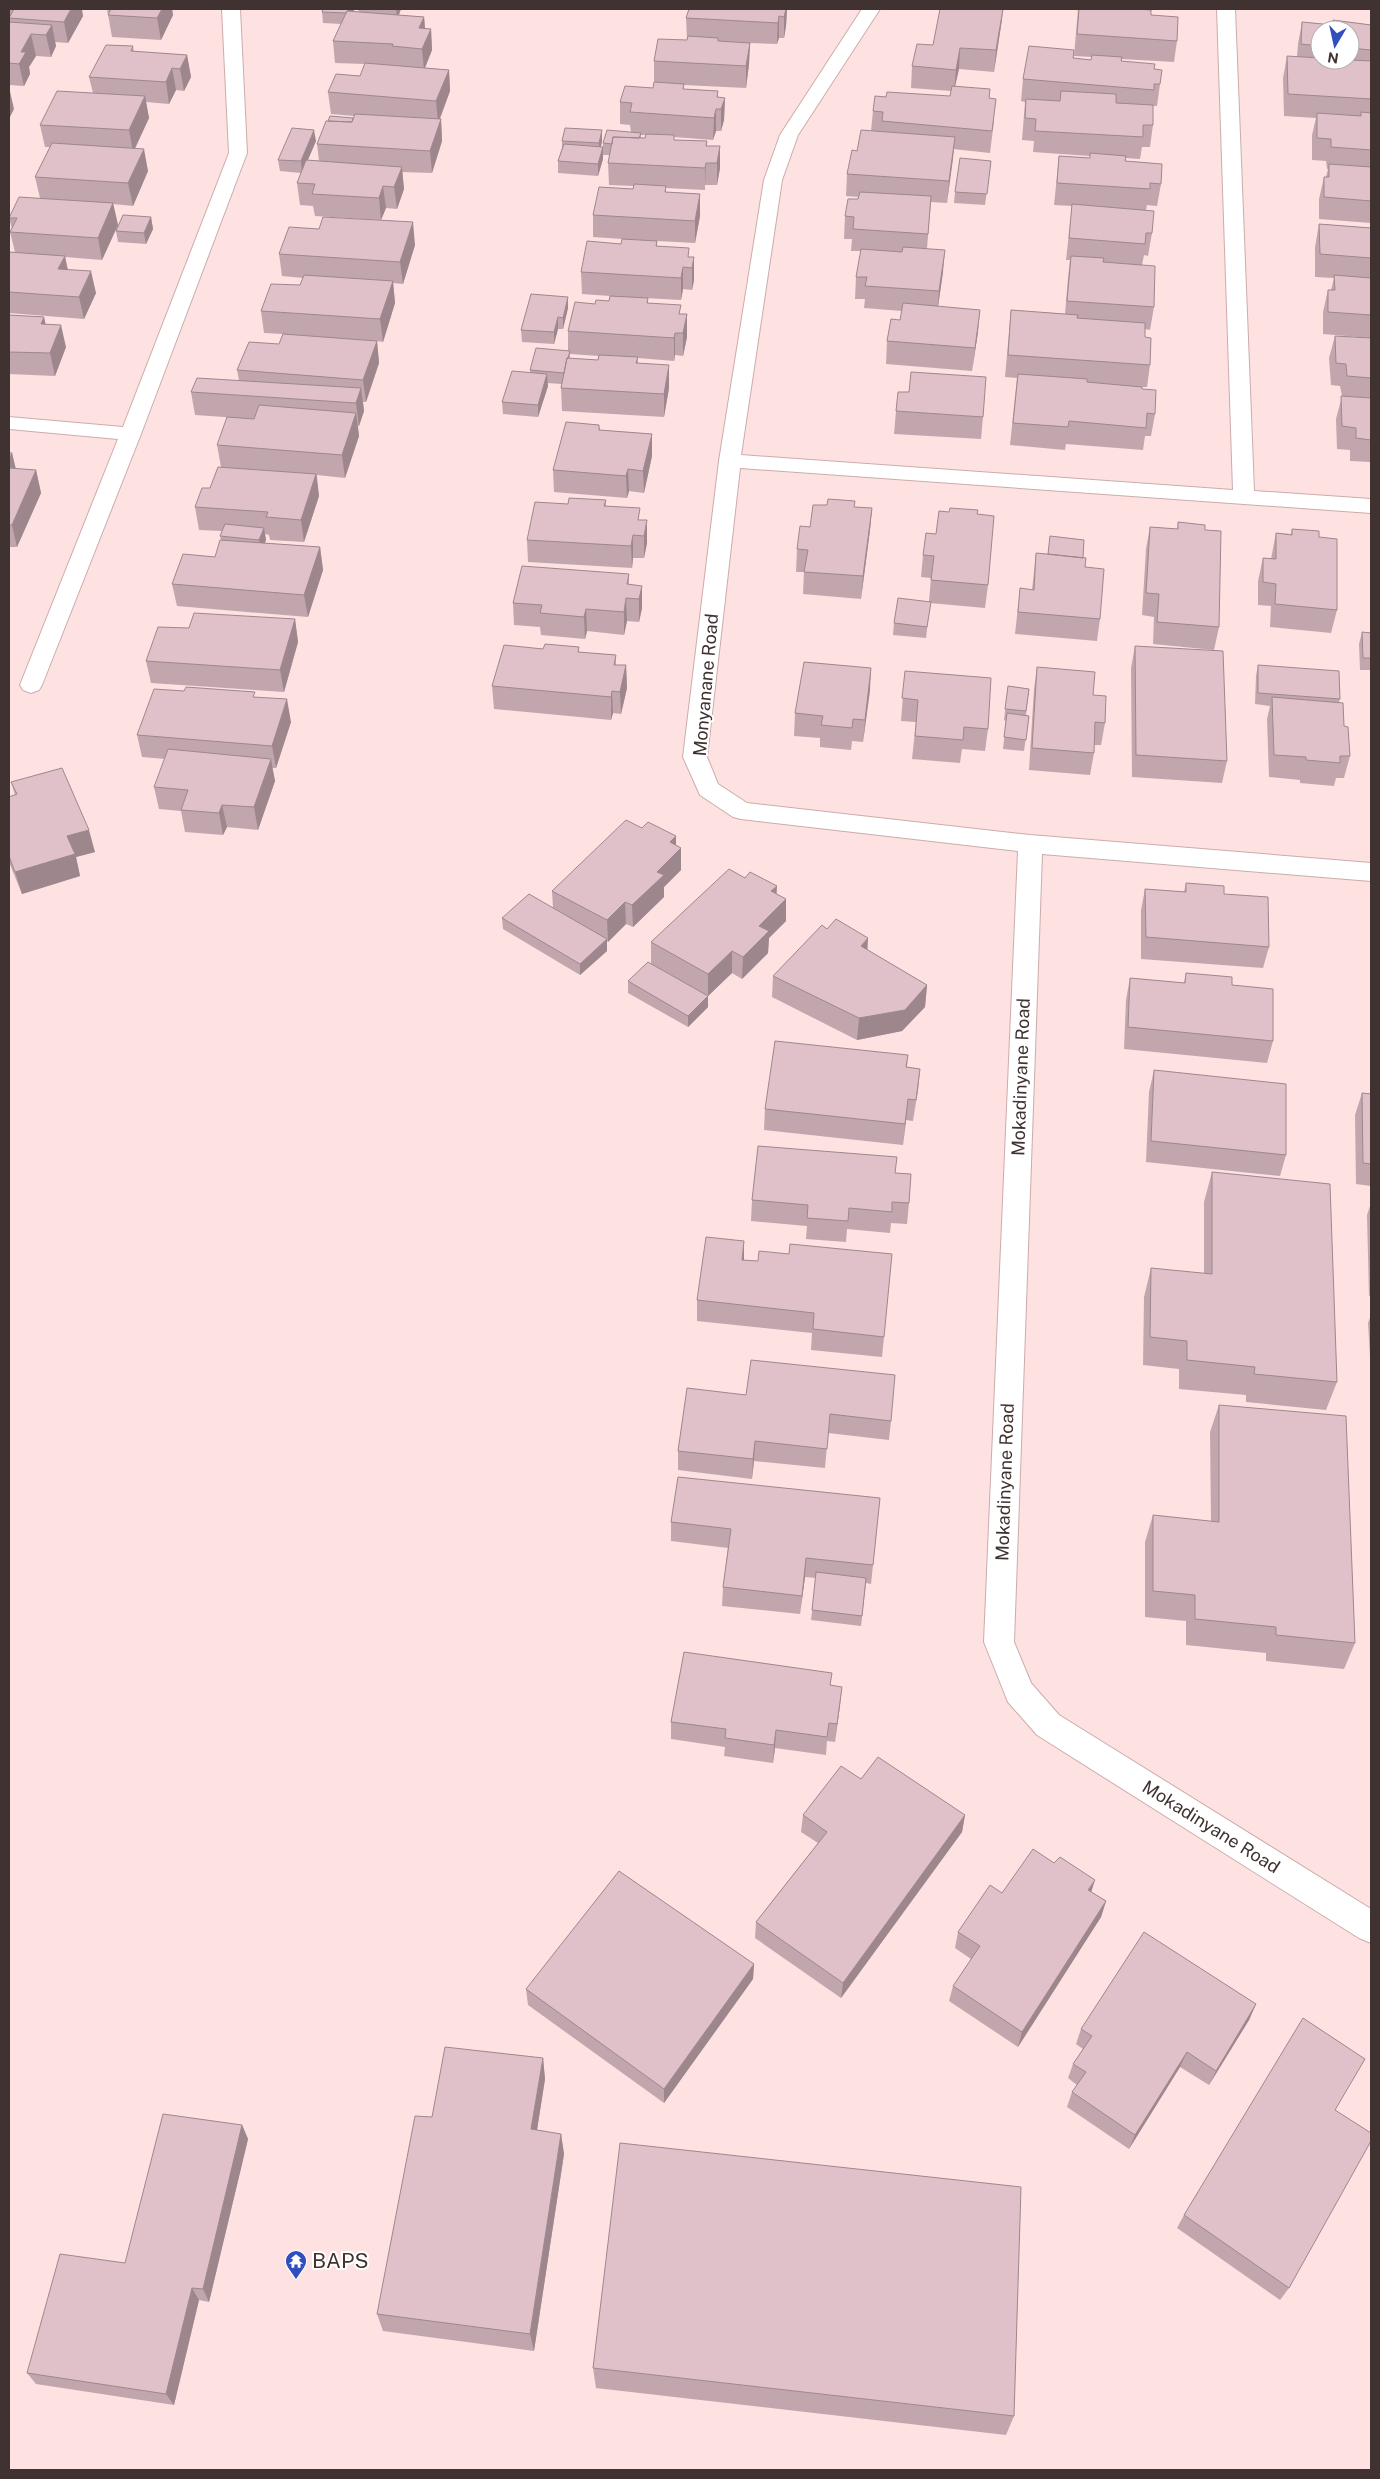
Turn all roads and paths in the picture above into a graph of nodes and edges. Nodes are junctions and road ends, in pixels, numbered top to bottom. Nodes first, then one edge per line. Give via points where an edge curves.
1 (231, 9) edge
2 (871, 9) edge
3 (1226, 9) edge
4 (9, 423) edge
5 (132, 434) junction
6 (730, 461) junction
7 (1244, 498) junction
8 (1371, 506) edge
9 (32, 685) dead end
10 (1030, 844) junction
11 (1371, 872) edge
12 (1371, 1926) edge

1 - 5 street via 238,153
2 - 6 street, Monyanane Road via 790,134 773,180
3 - 7 street
4 - 5 street
5 - 9 street
6 - 7 street
6 - 10 street, Monyanane Road via 695,757 708,789 741,811
7 - 8 street
10 - 11 street, Monyanane Road
10 - 12 street, Mokadinyane Road via 999,1642 1019,1692 1048,1725

